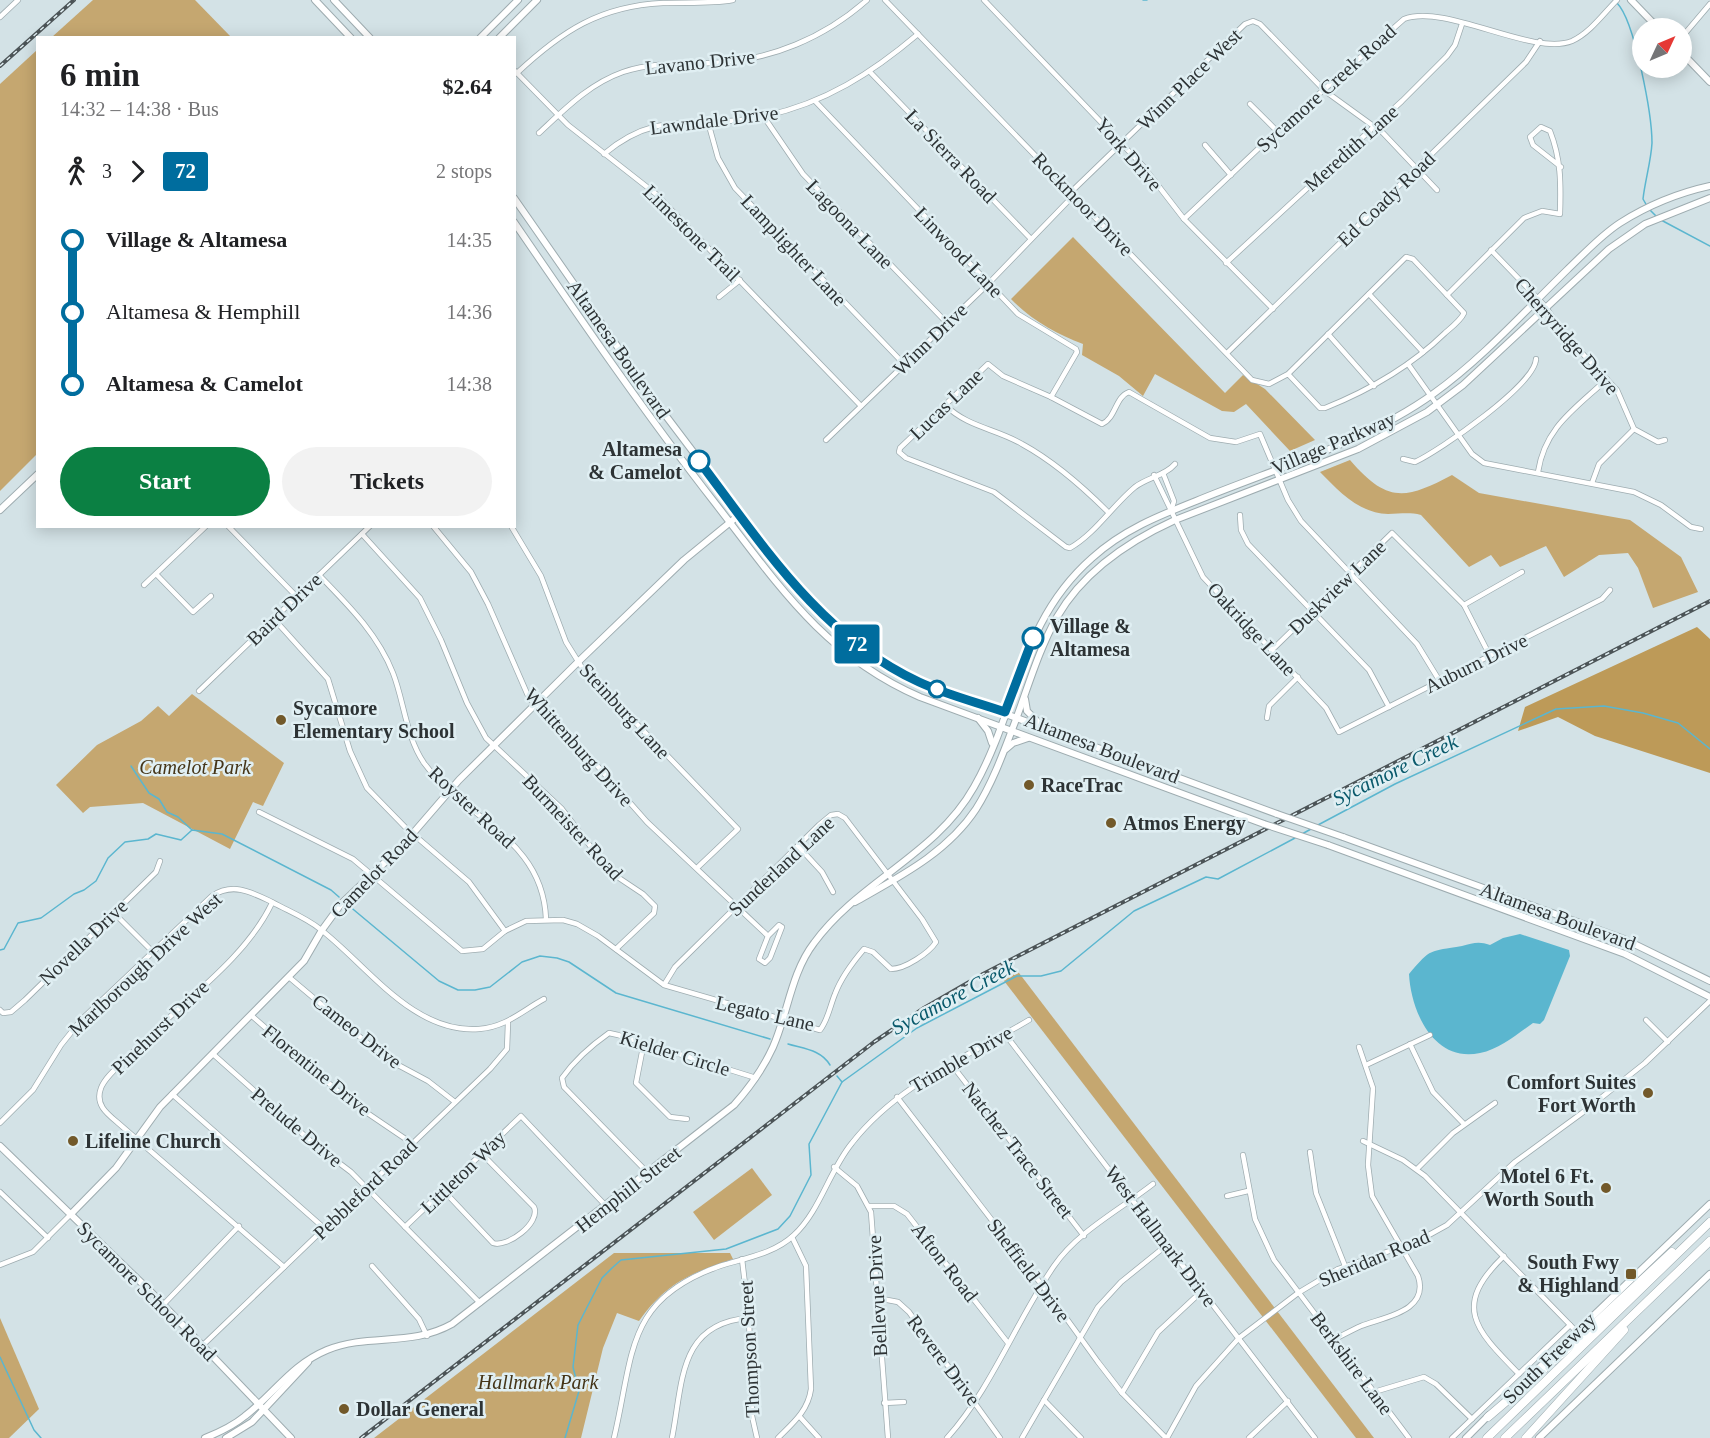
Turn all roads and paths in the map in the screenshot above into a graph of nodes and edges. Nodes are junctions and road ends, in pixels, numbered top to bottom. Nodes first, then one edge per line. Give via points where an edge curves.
1 (18, 0) edge
2 (315, 0) edge
3 (334, 0) edge
4 (518, 0) edge
5 (537, 0) edge
6 (733, 0) edge
7 (867, 0) edge
8 (885, 0) edge
9 (1617, 0) edge
10 (1631, 0) edge
11 (722, 1) edge
12 (986, 1) edge
13 (658, 2) edge
14 (1710, 4) edge
15 (0, 16) edge
16 (1648, 18) edge
17 (355, 21) junction
18 (1462, 24) junction
19 (1692, 25) edge
20 (342, 27) junction
21 (918, 34) junction
22 (349, 36) edge
23 (368, 36) edge
24 (483, 36) edge
25 (501, 36) edge
26 (1540, 41) junction
27 (1692, 63) edge
28 (516, 71) edge
29 (871, 73) junction
30 (1710, 82) edge
31 (1325, 91) junction
32 (815, 101) junction
33 (1250, 104) dead end
34 (558, 115) junction
35 (764, 117) junction
36 (708, 122) junction
37 (1375, 127) junction
38 (1277, 131) junction
39 (539, 133) dead end
40 (1123, 144) junction
41 (1204, 145) dead end
42 (604, 154) junction
43 (1561, 167) junction
44 (1417, 169) junction
45 (1231, 174) junction
46 (1710, 186) edge
47 (1437, 190) dead end
48 (1072, 194) junction
49 (1710, 198) edge
50 (516, 201) edge
51 (1184, 219) junction
52 (516, 225) edge
53 (1031, 239) junction
54 (1491, 250) junction
55 (1226, 263) junction
56 (740, 280) junction
57 (989, 283) junction
58 (1369, 294) junction
59 (1447, 295) junction
60 (718, 297) dead end
61 (1537, 298) junction
62 (1545, 306) junction
63 (1273, 309) junction
64 (947, 323) junction
65 (1328, 334) junction
66 (615, 343) junction
67 (603, 351) junction
68 (1423, 352) junction
69 (1227, 353) junction
70 (1536, 359) dead end
71 (904, 364) junction
72 (1408, 364) junction
73 (1288, 374) junction
74 (1607, 379) junction
75 (1374, 386) junction
76 (1052, 397) junction
77 (1430, 397) junction
78 (945, 405) junction
79 (1436, 405) junction
80 (861, 406) junction
81 (1634, 429) junction
82 (1459, 436) junction
83 (826, 440) dead end
84 (1665, 440) dead end
85 (1403, 459) dead end
86 (1175, 464) dead end
87 (1275, 468) junction
88 (1538, 472) junction
89 (1163, 473) junction
90 (1154, 475) junction
91 (36, 476) edge
92 (1279, 479) junction
93 (1592, 483) junction
94 (0, 510) edge
95 (1171, 510) junction
96 (1108, 512) junction
97 (739, 515) junction
98 (1240, 515) dead end
99 (1175, 520) junction
100 (730, 522) junction
101 (204, 528) edge
102 (230, 528) edge
103 (368, 528) edge
104 (435, 528) edge
105 (512, 528) edge
106 (1701, 529) dead end
107 (362, 534) junction
108 (1351, 572) junction
109 (1522, 572) dead end
110 (156, 574) junction
111 (319, 575) junction
112 (144, 585) dead end
113 (1610, 590) dead end
114 (211, 596) dead end
115 (1058, 596) junction
116 (297, 597) junction
117 (1068, 602) junction
118 (1464, 605) junction
119 (1311, 611) junction
120 (274, 619) junction
121 (1271, 651) junction
122 (1490, 656) junction
123 (578, 662) junction
124 (1298, 677) junction
125 (1439, 680) junction
126 (199, 691) dead end
127 (1025, 695) junction
128 (535, 705) junction
129 (1389, 707) junction
130 (1005, 712) junction
131 (1017, 716) junction
132 (978, 718) junction
133 (1267, 718) dead end
134 (1042, 725) junction
135 (1000, 726) junction
136 (1012, 730) junction
137 (1340, 732) joint
138 (1033, 738) junction
139 (992, 745) junction
140 (493, 746) junction
141 (1109, 751) junction
142 (1004, 752) junction
143 (1106, 765) junction
144 (451, 789) junction
145 (259, 812) dead end
146 (955, 815) junction
147 (964, 823) junction
148 (413, 833) junction
149 (798, 846) junction
150 (160, 861) dead end
151 (698, 867) junction
152 (371, 874) junction
153 (888, 875) junction
154 (893, 882) junction
155 (833, 892) dead end
156 (272, 903) junction
157 (846, 906) junction
158 (736, 908) junction
159 (114, 913) junction
160 (546, 919) junction
161 (322, 930) junction
162 (505, 931) junction
163 (768, 936) junction
164 (936, 942) joint
165 (616, 949) junction
166 (153, 952) junction
167 (290, 978) junction
168 (1710, 981) edge
169 (664, 985) junction
170 (544, 999) dead end
171 (1710, 999) edge
172 (0, 1010) edge
173 (252, 1016) junction
174 (1029, 1020) dead end
175 (1647, 1020) dead end
176 (782, 1021) junction
177 (508, 1023) junction
178 (1005, 1034) junction
179 (1430, 1035) dead end
180 (644, 1042) junction
181 (1668, 1042) junction
182 (1410, 1044) junction
183 (1359, 1047) dead end
184 (213, 1054) junction
185 (952, 1065) junction
186 (1366, 1065) junction
187 (756, 1078) junction
188 (172, 1094) junction
189 (897, 1097) junction
190 (455, 1102) junction
191 (1495, 1103) dead end
192 (687, 1119) dead end
193 (0, 1123) edge
194 (1464, 1124) junction
195 (136, 1139) junction
196 (1363, 1141) dead end
197 (1369, 1143) junction
198 (413, 1144) junction
199 (0, 1146) edge
200 (1310, 1152) dead end
201 (482, 1154) junction
202 (1243, 1155) dead end
203 (834, 1167) junction
204 (1417, 1169) junction
205 (648, 1173) junction
206 (1153, 1184) dead end
207 (366, 1187) junction
208 (443, 1190) junction
209 (1248, 1191) junction
210 (0, 1192) edge
211 (1227, 1196) dead end
212 (1134, 1199) junction
213 (1710, 1204) edge
214 (606, 1206) junction
215 (868, 1206) junction
216 (1461, 1211) junction
217 (71, 1214) junction
218 (1710, 1216) edge
219 (1710, 1222) edge
220 (239, 1226) junction
221 (405, 1227) junction
222 (324, 1228) junction
223 (1084, 1236) junction
224 (792, 1237) junction
225 (48, 1238) junction
226 (1710, 1241) edge
227 (1168, 1244) junction
228 (1401, 1247) junction
229 (1504, 1256) junction
230 (742, 1259) junction
231 (0, 1265) edge
232 (372, 1266) dead end
233 (1346, 1266) junction
234 (284, 1267) junction
235 (1678, 1271) junction
236 (1710, 1274) edge
237 (1042, 1285) junction
238 (1203, 1290) junction
239 (1298, 1293) junction
240 (877, 1298) junction
241 (480, 1304) junction
242 (163, 1305) junction
243 (749, 1318) junction
244 (1570, 1325) junction
245 (1576, 1331) junction
246 (427, 1336) junction
247 (1080, 1338) junction
248 (1239, 1338) junction
249 (1335, 1340) junction
250 (1008, 1343) junction
251 (202, 1346) junction
252 (312, 1357) junction
253 (1519, 1374) junction
254 (1374, 1392) junction
255 (1122, 1393) junction
256 (975, 1400) junction
257 (1044, 1400) junction
258 (1288, 1401) junction
259 (904, 1402) dead end
260 (884, 1403) junction
261 (258, 1404) junction
262 (264, 1411) junction
263 (800, 1417) junction
264 (1488, 1417) junction
265 (1472, 1419) junction
266 (205, 1438) edge
267 (226, 1438) edge
268 (291, 1438) edge
269 (614, 1438) edge
270 (672, 1438) edge
271 (757, 1438) edge
272 (778, 1438) edge
273 (819, 1438) edge
274 (888, 1438) edge
275 (947, 1438) edge
276 (1000, 1438) edge
277 (1022, 1438) edge
278 (1081, 1438) edge
279 (1166, 1438) edge
280 (1249, 1438) edge
281 (1315, 1438) edge
282 (1409, 1438) edge
283 (1452, 1438) edge
284 (1466, 1438) edge
285 (1487, 1438) edge
286 (1505, 1438) edge
287 (1526, 1438) edge
288 (1539, 1438) edge

1 - 15 street
2 - 20 main road
3 - 17 main road
4 - 24 main road
5 - 25 main road
6 - 11 street
7 - 34 street, Lavano Drive via 816,36 772,54 715,63 646,65 622,72 590,88
8 - 21 street, Rockmoor Drive
9 - 26 street, Sycamore Creek Road via 1570,42
10 - 16 main road
11 - 13 street
12 - 40 street, York Drive
13 - 28 street via 609,12 577,25
14 - 19 street
17 - 20 main road
17 - 23 main road
18 - 26 street, Sycamore Creek Road
18 - 31 street, Sycamore Creek Road via 1424,15 1404,19
18 - 37 street, Meredith Lane via 1447,56
20 - 22 main road
21 - 29 street, Lawndale Drive
21 - 48 street, Rockmoor Drive
26 - 44 street, Ed Coady Road via 1526,62
27 - 30 main road
28 - 34 street, Limestone Trail
29 - 32 street, Lawndale Drive
29 - 53 street, La Sierra Road
31 - 37 street
31 - 38 street, Sycamore Creek Road
31 - 40 street, Winn Place West via 1258,21 1245,24
32 - 35 street, Lawndale Drive
32 - 57 street, Linwood Lane
33 - 38 street
34 - 39 street, Lavano Drive
34 - 42 street, Limestone Trail
35 - 36 street, Lawndale Drive
35 - 64 street, Lagoona Lane via 803,174
36 - 42 street, Lawndale Drive via 647,127 631,133
36 - 71 street, Lamplighter Lane via 718,158 735,188
37 - 44 street
37 - 55 street, Meredith Lane
38 - 45 street, Sycamore Creek Road
40 - 48 street, Winn Place West
40 - 51 street, York Drive
41 - 45 street
42 - 56 street, Limestone Trail via 656,194
43 - 43 street via 1550,131 1541,127 1530,137 1533,146
43 - 54 street via 1560,213 1533,213
44 - 47 street
44 - 63 street, Ed Coady Road
45 - 51 street, Sycamore Creek Road
46 - 61 main road, Village Parkway via 1637,214 1606,233
48 - 53 street, Winn Drive
48 - 69 street, Rockmoor Drive
49 - 62 main road, Village Parkway via 1645,224 1609,249
50 - 66 main road, Altamesa Boulevard
51 - 55 street, York Drive
52 - 67 main road, Altamesa Boulevard
53 - 57 street, Winn Drive
54 - 59 street
54 - 61 street, Cherryridge Drive
55 - 63 street, York Drive
56 - 60 street
56 - 80 street, Limestone Trail
57 - 64 street, Winn Drive
57 - 76 street, Linwood Lane via 1026,321 1076,349
58 - 59 street via 1407,257
58 - 65 street
58 - 68 street
59 - 68 street via 1464,315
61 - 62 street, Cherryridge Drive
61 - 77 main road, Village Parkway via 1466,368
62 - 74 street, Cherryridge Drive via 1563,333
62 - 79 main road, Village Parkway via 1464,385
63 - 69 street, Ed Coady Road
64 - 71 street, Winn Drive
65 - 73 street
65 - 75 street
66 - 67 main road
66 - 97 main road, Altamesa Boulevard
67 - 100 main road, Altamesa Boulevard
68 - 72 street
69 - 73 street, Rockmoor Drive via 1260,384 1277,382
70 - 82 street via 1532,371
71 - 80 street, Winn Drive
72 - 75 street
72 - 77 street
73 - 75 street via 1320,408
74 - 81 street, Cherryridge Drive via 1618,392
74 - 88 street via 1551,433 1542,449
76 - 78 street, Lucas Lane via 1003,376 988,364
76 - 87 street, Lucas Lane via 1102,424 1108,421 1122,395 1129,392 1210,438 1236,442 1261,435
77 - 79 street
77 - 87 main road, Village Parkway via 1370,429
78 - 96 street via 959,418 1020,442 1063,470
78 - 96 street, Lucas Lane via 900,448 902,455 994,492 1066,547 1075,545
79 - 82 street
79 - 92 main road, Village Parkway via 1380,439
80 - 83 street
81 - 84 street via 1658,442
81 - 93 street via 1599,464
82 - 85 street via 1415,462
82 - 88 street via 1484,463
86 - 89 street, Lucas Lane
87 - 92 street
87 - 95 main road, Village Parkway
88 - 93 street
89 - 90 street, Lucas Lane
89 - 95 street via 1174,501
90 - 95 street
90 - 96 street, Lucas Lane via 1134,487
91 - 94 main road
92 - 99 main road, Village Parkway
92 - 108 street via 1301,521
93 - 106 street via 1646,497 1691,527
95 - 99 street
95 - 115 main road, Village Parkway via 1111,542 1077,572
97 - 100 main road, Camelot Road
97 - 130 main road, Altamesa Boulevard via 805,597 853,642 919,682
98 - 119 street via 1241,530 1248,544
99 - 117 main road, Village Parkway via 1116,553
99 - 121 street, Oakridge Lane via 1203,577
100 - 123 main road, Camelot Road via 684,560
100 - 132 main road, Altamesa Boulevard via 800,612 838,648 910,693
101 - 110 street
102 - 116 street
103 - 107 street, Baird Drive
104 - 128 street, Whittenburg Drive via 471,572 524,690
105 - 123 street, Steinburg Lane via 541,576 566,642
107 - 111 street, Baird Drive
107 - 140 street, Burmeister Road via 420,598 471,712
108 - 118 street, Duskview Lane via 1392,533
108 - 119 street, Duskview Lane
108 - 125 street via 1417,644
109 - 118 street
110 - 112 street
110 - 114 street via 193,612
111 - 116 street, Baird Drive
111 - 144 street, Royster Road via 376,639 393,673 416,749 425,764
113 - 122 street, Auburn Drive via 1602,599
115 - 117 main road
115 - 130 main road, Village Parkway via 1036,629
116 - 120 street, Baird Drive
117 - 127 main road, Village Parkway via 1048,635
118 - 122 street, Duskview Lane
119 - 121 street, Duskview Lane
119 - 129 street via 1369,670
120 - 126 street, Baird Drive
120 - 148 street via 328,679 350,751 367,788
121 - 124 street, Oakridge Lane
122 - 125 street, Auburn Drive
123 - 128 main road, Camelot Road
123 - 151 street, Steinburg Lane via 738,829
124 - 133 street via 1269,706
124 - 137 street, Oakridge Lane via 1326,708
125 - 129 street, Auburn Drive
127 - 131 main road, Village Parkway
127 - 134 main road via 1027,711
128 - 140 main road, Camelot Road
128 - 151 street, Whittenburg Drive via 593,761 647,822
129 - 137 street, Auburn Drive
130 - 131 main road, Altamesa Boulevard
130 - 135 main road, Village Parkway
131 - 134 main road, Altamesa Boulevard
131 - 136 main road, Village Parkway
132 - 135 main road, Altamesa Boulevard
132 - 139 main road via 991,736
134 - 141 main road, Altamesa Boulevard
135 - 136 main road, Altamesa Boulevard
135 - 139 main road, Hemphill Street
136 - 138 main road, Altamesa Boulevard
136 - 142 main road, Hemphill Street
138 - 142 main road via 1012,743
138 - 143 main road, Altamesa Boulevard
139 - 146 main road, Hemphill Street via 975,787
140 - 144 main road, Camelot Road
140 - 165 street, Burmeister Road via 562,809 610,872 655,906 654,913
141 - 143 main road
141 - 168 main road, Altamesa Boulevard, bridge via 1624,939
142 - 147 main road, Hemphill Street via 975,810
143 - 171 main road, Altamesa Boulevard, bridge via 1625,954
144 - 148 main road, Camelot Road
144 - 160 street, Royster Road via 511,842 535,871 545,894
145 - 152 street via 330,845
146 - 147 main road
146 - 153 main road, Hemphill Street via 922,849
147 - 154 main road, Hemphill Street via 941,849
148 - 152 main road, Camelot Road
148 - 162 street via 469,882
149 - 153 street, Sunderland Lane via 831,815 838,814
149 - 155 street via 822,872
149 - 158 street, Sunderland Lane
150 - 159 street, Novella Drive via 156,872
151 - 158 street, Whittenburg Drive
152 - 161 main road, Camelot Road
152 - 162 street, Legato Lane via 457,948 473,952 483,949
153 - 154 street, Sunderland Lane
153 - 157 main road, Hemphill Street
154 - 157 main road, Hemphill Street
154 - 164 street, Sunderland Lane
156 - 161 street, Marlborough Drive West
156 - 166 street, Marlborough Drive West via 248,891 223,890
156 - 195 street, Pinehurst Drive via 243,945 104,1082 100,1104
157 - 176 main road, Hemphill Street via 811,947 795,979
158 - 163 street, Whittenburg Drive
158 - 169 street, Sunderland Lane via 675,967
159 - 166 street
159 - 172 street, Novella Drive via 11,1012
160 - 162 street, Legato Lane via 526,921
160 - 165 street, Legato Lane via 577,924
161 - 167 main road, Camelot Road
161 - 177 street, Marlborough Drive West via 411,1008 439,1024 477,1030
163 - 163 street via 759,959 765,963 782,927 774,927
164 - 176 street, Legato Lane via 931,950 899,969 891,969 864,949 851,964 820,1030
165 - 169 street, Legato Lane
166 - 193 street, Marlborough Drive West via 70,1032 33,1090
167 - 173 main road, Camelot Road
167 - 190 street, Cameo Drive via 385,1058 428,1081
169 - 176 street, Legato Lane
170 - 177 street
171 - 181 street, Sheridan Road
173 - 184 main road, Camelot Road
173 - 198 street, Florentine Drive via 348,1100
174 - 178 street, Trimble Drive
175 - 181 street
176 - 187 main road, Hemphill Street
177 - 190 street, Pebbleford Road via 506,1052
178 - 185 street, Trimble Drive
178 - 212 street, West Hallmark Drive
179 - 182 street
180 - 187 street, Kielder Circle
180 - 192 street via 636,1083 670,1117
180 - 205 street, Kielder Circle via 609,1033 562,1078 564,1087
181 - 216 street, Sheridan Road via 1515,1162
182 - 186 street
182 - 194 street via 1433,1092
183 - 186 street
184 - 188 main road, Camelot Road
184 - 207 street, Prelude Drive
185 - 189 street, Trimble Drive
185 - 223 street, Natchez Trace Street
186 - 197 street via 1373,1094
187 - 205 main road, Hemphill Street via 734,1104
188 - 195 main road, Camelot Road
188 - 222 street
189 - 203 street, Trimble Drive via 852,1142
189 - 237 street, Sheffield Drive
190 - 198 street, Pebbleford Road
191 - 194 street
194 - 204 street
195 - 217 main road, Camelot Road via 110,1176
195 - 220 street, Pinehurst Drive
196 - 197 street
197 - 204 street
197 - 228 street via 1372,1196
198 - 207 street, Pebbleford Road
199 - 217 main road, Sycamore School Road
200 - 233 street via 1316,1193
201 - 208 street, Littleton Way
201 - 208 street via 534,1208 534,1220 500,1246
201 - 214 street, Littleton Way via 521,1116
202 - 209 street, Berkshire Lane
203 - 215 street, Bellevue Drive via 858,1186
203 - 224 street, Trimble Drive via 805,1223
204 - 216 street
205 - 214 main road, Hemphill Street
206 - 212 street
207 - 221 street, Prelude Drive
207 - 222 street, Pebbleford Road
208 - 221 street, Littleton Way
209 - 211 street
209 - 239 street, Berkshire Lane via 1265,1245
210 - 225 street
212 - 223 street
212 - 227 street, West Hallmark Drive
213 - 245 main road, South Freeway
214 - 241 main road, Hemphill Street
215 - 240 street, Bellevue Drive via 873,1222
215 - 250 street, Afton Road via 894,1206 907,1214
216 - 228 street, Sheridan Road via 1434,1233
216 - 229 street
217 - 225 street, Camelot Road
217 - 242 main road, Sycamore School Road
218 - 264 highway via 1571,1346
219 - 285 highway, South Freeway
220 - 234 street, Pinehurst Drive
220 - 242 street
221 - 241 street, Prelude Drive
222 - 234 street, Pebbleford Road
223 - 237 street via 1065,1252
224 - 230 street, Trimble Drive via 774,1249
224 - 263 street via 807,1275 811,1389
225 - 231 street, Camelot Road via 33,1252
226 - 235 highway, South Freeway
227 - 238 street, West Hallmark Drive
227 - 247 street via 1107,1296
228 - 233 street, Sheridan Road
228 - 249 street via 1420,1282 1414,1302 1392,1317
229 - 244 street
229 - 253 street via 1481,1281 1474,1314 1483,1337
230 - 243 street, Thompson Street
230 - 269 street, Trimble Drive via 691,1277 666,1293 649,1311 635,1339
232 - 246 street via 419,1319
233 - 239 street, Sheridan Road
234 - 251 street, Pebbleford Road
235 - 286 highway, South Freeway
235 - 287 highway
236 - 288 main road
237 - 247 street, Sheffield Drive
237 - 250 street
238 - 248 street, West Hallmark Drive
238 - 255 street via 1158,1332
239 - 248 street, Sheridan Road
239 - 249 street, Berkshire Lane
240 - 256 street, Revere Drive via 898,1302 909,1312
240 - 260 street, Bellevue Drive
241 - 246 main road, Hemphill Street
242 - 251 main road, Sycamore School Road
243 - 270 street via 722,1322 694,1343
243 - 271 street, Thompson Street via 752,1416
244 - 245 street
244 - 253 street
245 - 264 main road, South Freeway
246 - 252 main road, Hemphill Street via 354,1343
247 - 255 street, Sheffield Drive
247 - 257 street
248 - 258 street, West Hallmark Drive
248 - 279 street, Sheridan Road via 1196,1386
249 - 254 street, Berkshire Lane
250 - 256 street
251 - 261 main road, Sycamore School Road
252 - 261 main road, Hemphill Street via 298,1365
252 - 262 main road, Hemphill Street
253 - 265 street
254 - 265 street via 1424,1377
254 - 282 street, Berkshire Lane
255 - 279 street, Sheffield Drive
256 - 275 street
256 - 276 street, Revere Drive
257 - 277 street
257 - 278 street
258 - 280 street
258 - 281 street, West Hallmark Drive
259 - 260 street
260 - 274 street, Bellevue Drive
261 - 262 main road, Sycamore School Road
261 - 266 main road, Hemphill Street via 230,1427
262 - 267 main road, Hemphill Street
262 - 268 main road, Sycamore School Road
263 - 272 street
263 - 273 street
264 - 284 main road, South Freeway
265 - 283 street

